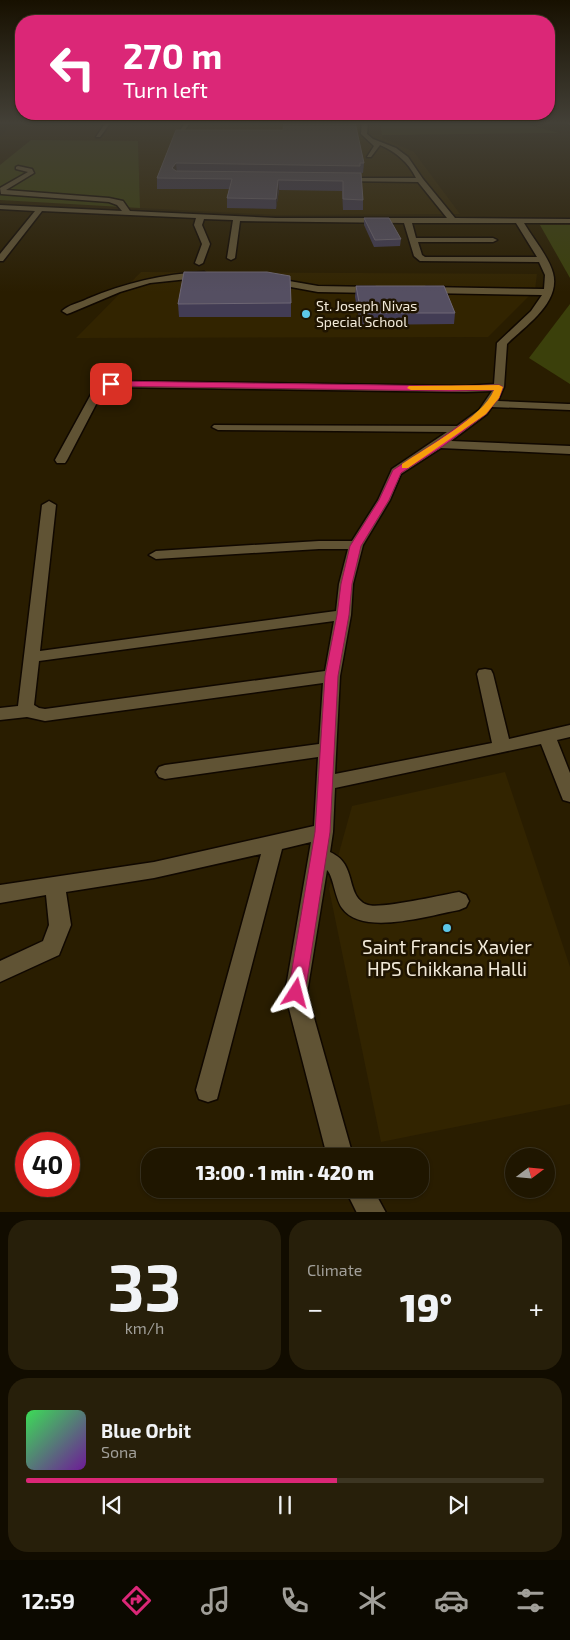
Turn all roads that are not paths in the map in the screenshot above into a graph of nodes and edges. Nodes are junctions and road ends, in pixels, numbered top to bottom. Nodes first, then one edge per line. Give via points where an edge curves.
1 (22, 179) edge
2 (330, 180) edge
3 (420, 180) joint
4 (0, 207) edge
5 (40, 209) junction
6 (211, 209) dead end
7 (230, 209) edge
8 (444, 210) junction
9 (434, 211) dead end
10 (128, 212) junction
11 (338, 212) dead end
12 (348, 212) edge
13 (200, 216) junction
14 (237, 218) junction
15 (407, 220) junction
16 (452, 220) junction
17 (518, 220) junction
18 (570, 221) edge
19 (413, 240) junction
20 (493, 240) dead end
21 (231, 258) dead end
22 (0, 259) edge
23 (541, 260) junction
24 (199, 263) dead end
25 (216, 276) edge
26 (260, 279) edge
27 (387, 290) edge
28 (416, 290) edge
29 (548, 292) junction
30 (67, 310) dead end
31 (499, 387) junction
32 (489, 404) junction
33 (568, 407) dead end
34 (218, 427) dead end
35 (460, 429) junction
36 (440, 444) junction
37 (570, 450) edge
38 (61, 460) dead end
39 (49, 504) dead end
40 (356, 546) junction
41 (156, 555) dead end
42 (343, 615) junction
43 (32, 657) junction
44 (486, 674) dead end
45 (332, 676) junction
46 (29, 711) junction
47 (0, 714) edge
48 (570, 731) edge
49 (546, 736) junction
50 (502, 747) junction
51 (328, 749) junction
52 (165, 772) dead end
53 (326, 783) junction
54 (570, 795) edge
55 (323, 832) junction
56 (274, 842) junction
57 (319, 856) junction
58 (55, 885) junction
59 (0, 894) edge
60 (459, 901) dead end
61 (0, 972) edge
62 (208, 1090) dead end
63 (338, 1148) edge
64 (364, 1198) edge
65 (373, 1212) edge

1 - 10 street via 1,192 109,200 120,203
2 - 3 street
3 - 8 street
4 - 5 street
5 - 10 street
5 - 22 street
6 - 7 street
8 - 9 street
8 - 16 street
10 - 13 street
11 - 12 street
13 - 14 street
13 - 24 street via 198,225 206,244
14 - 15 street
14 - 21 street
15 - 16 street
15 - 19 street
16 - 17 street
17 - 18 street
17 - 23 street
19 - 20 street
19 - 23 street via 418,256 423,259
23 - 29 street via 549,275
25 - 30 street via 155,278
26 - 27 street via 318,289
28 - 29 street
29 - 31 street via 543,302 502,343
31 - 32 street
31 - 38 street via 105,384 100,387
32 - 33 street
32 - 35 street
34 - 35 street
35 - 36 street
36 - 37 street
36 - 40 street via 396,472 384,500
39 - 43 street
40 - 41 street
40 - 42 street via 346,584
42 - 43 street
42 - 45 street
43 - 46 street via 26,705
44 - 50 street
45 - 46 street via 44,715
45 - 51 street
46 - 47 street
48 - 49 street
49 - 50 street
49 - 54 street
50 - 53 street
51 - 52 street
51 - 53 street
53 - 55 street
55 - 56 street
55 - 57 street
56 - 58 street via 154,870
56 - 62 street
57 - 60 street via 340,869 345,894 352,907 368,915
57 - 63 street via 296,993
58 - 59 street
58 - 61 street via 60,925 50,948
64 - 65 street

